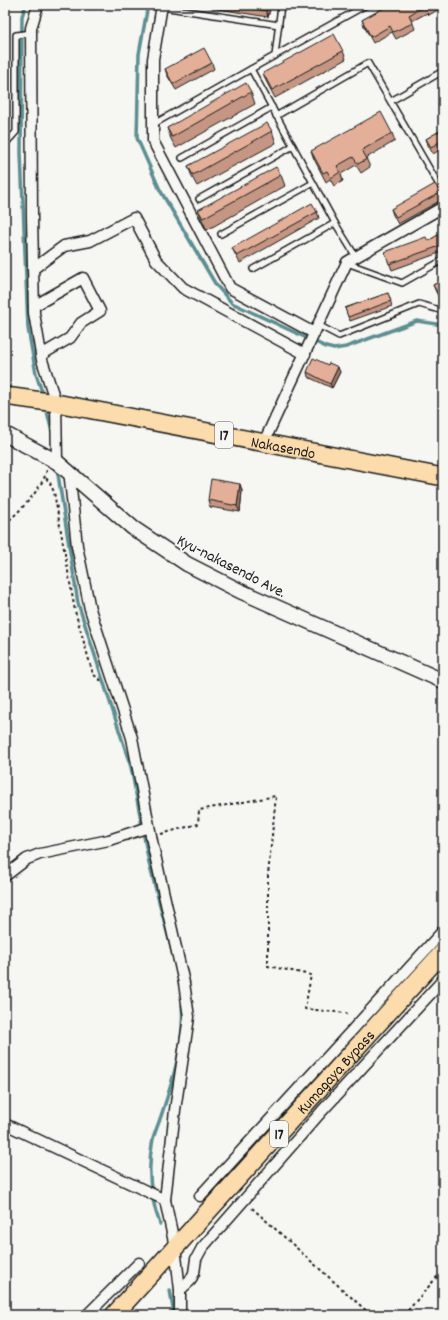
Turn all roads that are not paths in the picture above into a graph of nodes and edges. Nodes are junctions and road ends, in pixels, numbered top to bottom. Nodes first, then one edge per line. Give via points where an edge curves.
1 (38, 5) edge
2 (282, 5) edge
3 (366, 5) edge
4 (162, 6) edge
5 (279, 25) junction
6 (31, 33) junction
7 (275, 56) junction
8 (251, 69) junction
9 (443, 71) edge
10 (391, 101) junction
11 (272, 107) junction
12 (276, 116) junction
13 (152, 125) junction
14 (5, 144) edge
15 (293, 146) junction
16 (182, 158) dead end
17 (313, 183) junction
18 (443, 192) edge
19 (199, 199) dead end
20 (443, 208) edge
21 (335, 223) junction
22 (220, 234) dead end
23 (356, 257) junction
24 (443, 260) edge
25 (347, 262) junction
26 (33, 269) junction
27 (253, 269) dead end
28 (34, 306) junction
29 (443, 311) edge
30 (316, 331) junction
31 (307, 350) junction
32 (41, 355) junction
33 (5, 396) edge
34 (56, 403) junction
35 (5, 434) edge
36 (264, 442) junction
37 (54, 459) junction
38 (69, 470) junction
39 (443, 477) edge
40 (443, 681) edge
41 (150, 832) junction
42 (5, 876) edge
43 (443, 931) edge
44 (443, 952) edge
45 (443, 980) edge
46 (5, 1124) edge
47 (272, 1131) junction
48 (200, 1196) dead end
49 (165, 1200) junction
50 (175, 1247) junction
51 (139, 1263) dead end
52 (180, 1290) junction
53 (94, 1313) edge
54 (114, 1315) edge
55 (180, 1315) edge

1 - 6 street
2 - 5 lane
3 - 7 lane
4 - 5 lane
4 - 13 street via 153,59
5 - 7 lane
6 - 14 lane via 16,35 16,132
6 - 26 street
7 - 8 lane
8 - 11 lane
8 - 13 lane
9 - 10 lane
10 - 12 lane via 368,63
10 - 18 lane
11 - 12 lane
11 - 16 lane
12 - 15 lane
13 - 30 street via 153,141 230,288
15 - 17 lane
15 - 19 lane
17 - 21 lane
17 - 22 lane
20 - 23 street
21 - 23 lane
21 - 27 lane
23 - 25 street
24 - 25 lane via 402,283
25 - 30 street
26 - 28 street
26 - 31 street via 64,246 90,241 134,218 156,260 183,288
28 - 32 street
28 - 32 street via 83,278 100,311 81,323 70,338
29 - 30 lane via 418,304 339,336
30 - 31 street
31 - 36 street
32 - 34 street
33 - 34 highway, Nakasendo / 17
34 - 36 highway, Nakasendo / 17
34 - 37 street
35 - 37 main road, Kyu-nakasendo Ave.
36 - 39 highway, Nakasendo / 17
37 - 38 main road, Kyu-nakasendo Ave.
38 - 40 main road, Kyu-nakasendo Ave. via 133,528 187,564 240,591
38 - 41 street via 77,546 90,609 132,738
41 - 42 street via 40,854 28,859
41 - 49 street via 184,983 189,1017
43 - 47 street via 358,1024
44 - 47 highway, Kumagaya Bypass / 17
45 - 52 street via 322,1111 202,1248 190,1281
46 - 49 street
47 - 48 street
47 - 50 highway, Kumagaya Bypass / 17
49 - 50 street
50 - 52 street
50 - 54 highway, Kumagaya Bypass / 17
51 - 53 street
52 - 55 street

